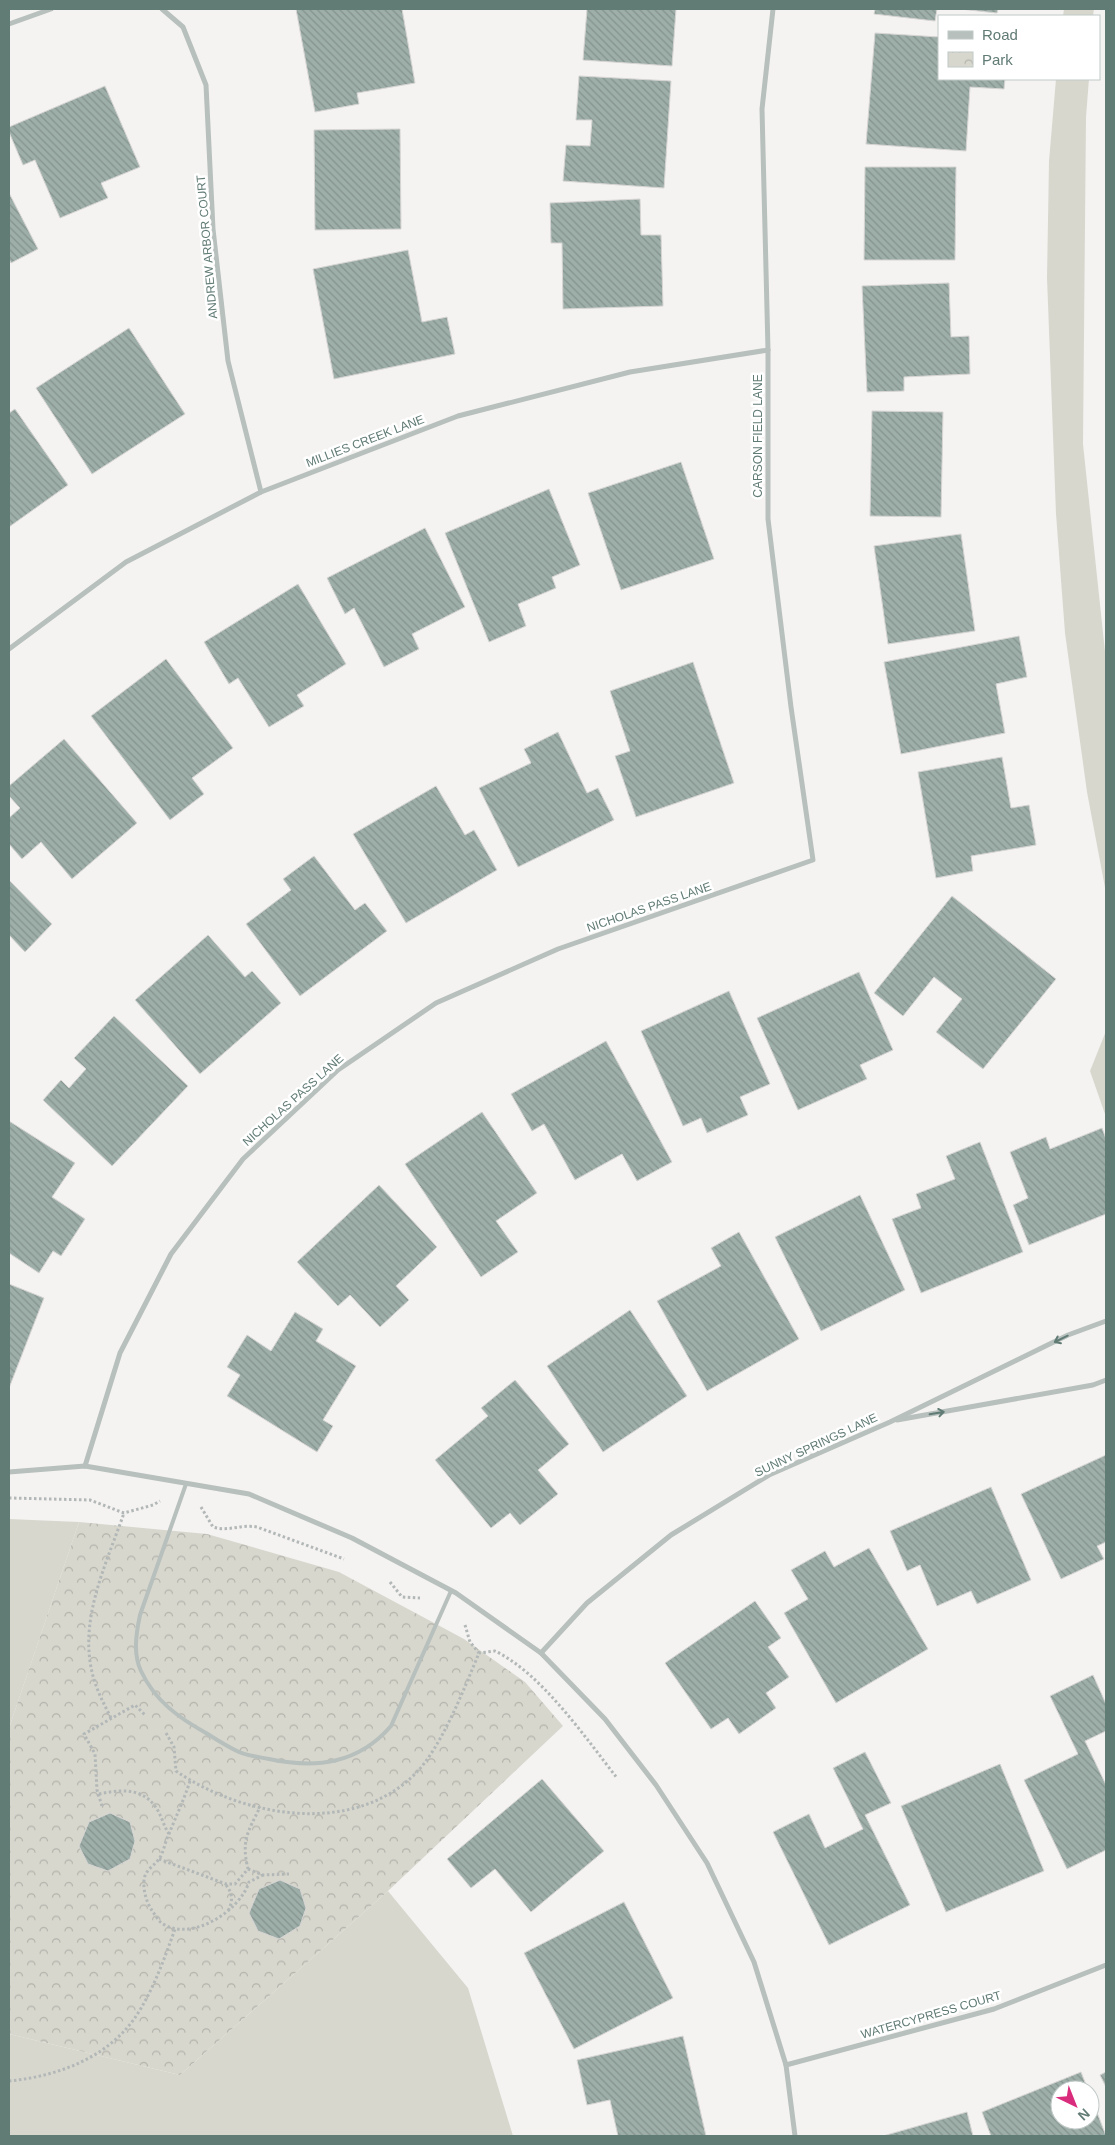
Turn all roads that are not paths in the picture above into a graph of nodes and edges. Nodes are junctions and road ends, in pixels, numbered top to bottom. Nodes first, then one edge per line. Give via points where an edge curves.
1 (51, 9) edge
2 (162, 9) edge
3 (773, 9) edge
4 (9, 24) edge
5 (768, 350) junction
6 (261, 492) junction
7 (9, 649) edge
8 (813, 860) joint
9 (1106, 1321) edge
10 (1106, 1380) edge
11 (890, 1422) junction
12 (85, 1466) junction
13 (9, 1472) edge
14 (186, 1484) junction
15 (451, 1591) junction
16 (541, 1653) junction
17 (1106, 1965) edge
18 (786, 2065) junction
19 (795, 2136) edge

1 - 4 street
2 - 6 street, ANDREW ARBOR COURT via 183,27 206,85 213,229 228,361
3 - 5 street, CARSON FIELD LANE via 762,109
5 - 6 street, MILLIES CREEK LANE via 630,372 458,416
5 - 8 street, CARSON FIELD LANE via 768,519
6 - 7 street, MILLIES CREEK LANE via 126,562
8 - 12 street, NICHOLAS PASS LANE via 558,949 436,1003 338,1070 243,1159 171,1254 120,1353
9 -> 11 street, SUNNY SPRINGS LANE via 1068,1335
11 -> 10 street, SUNNY SPRINGS LANE
11 - 16 street, SUNNY SPRINGS LANE via 769,1475 671,1535 587,1603
12 - 13 street
12 - 14 street
14 - 15 street via 249,1494 352,1538
14 - 15 lane via 140,1615 136,1637 140,1670 161,1702 183,1720 240,1753 316,1764 361,1752 380,1738 391,1726
15 - 16 street
16 - 18 street via 605,1719 656,1785 707,1862 754,1962
17 - 18 street, WATERCYPRESS COURT via 994,2010
18 - 19 street

